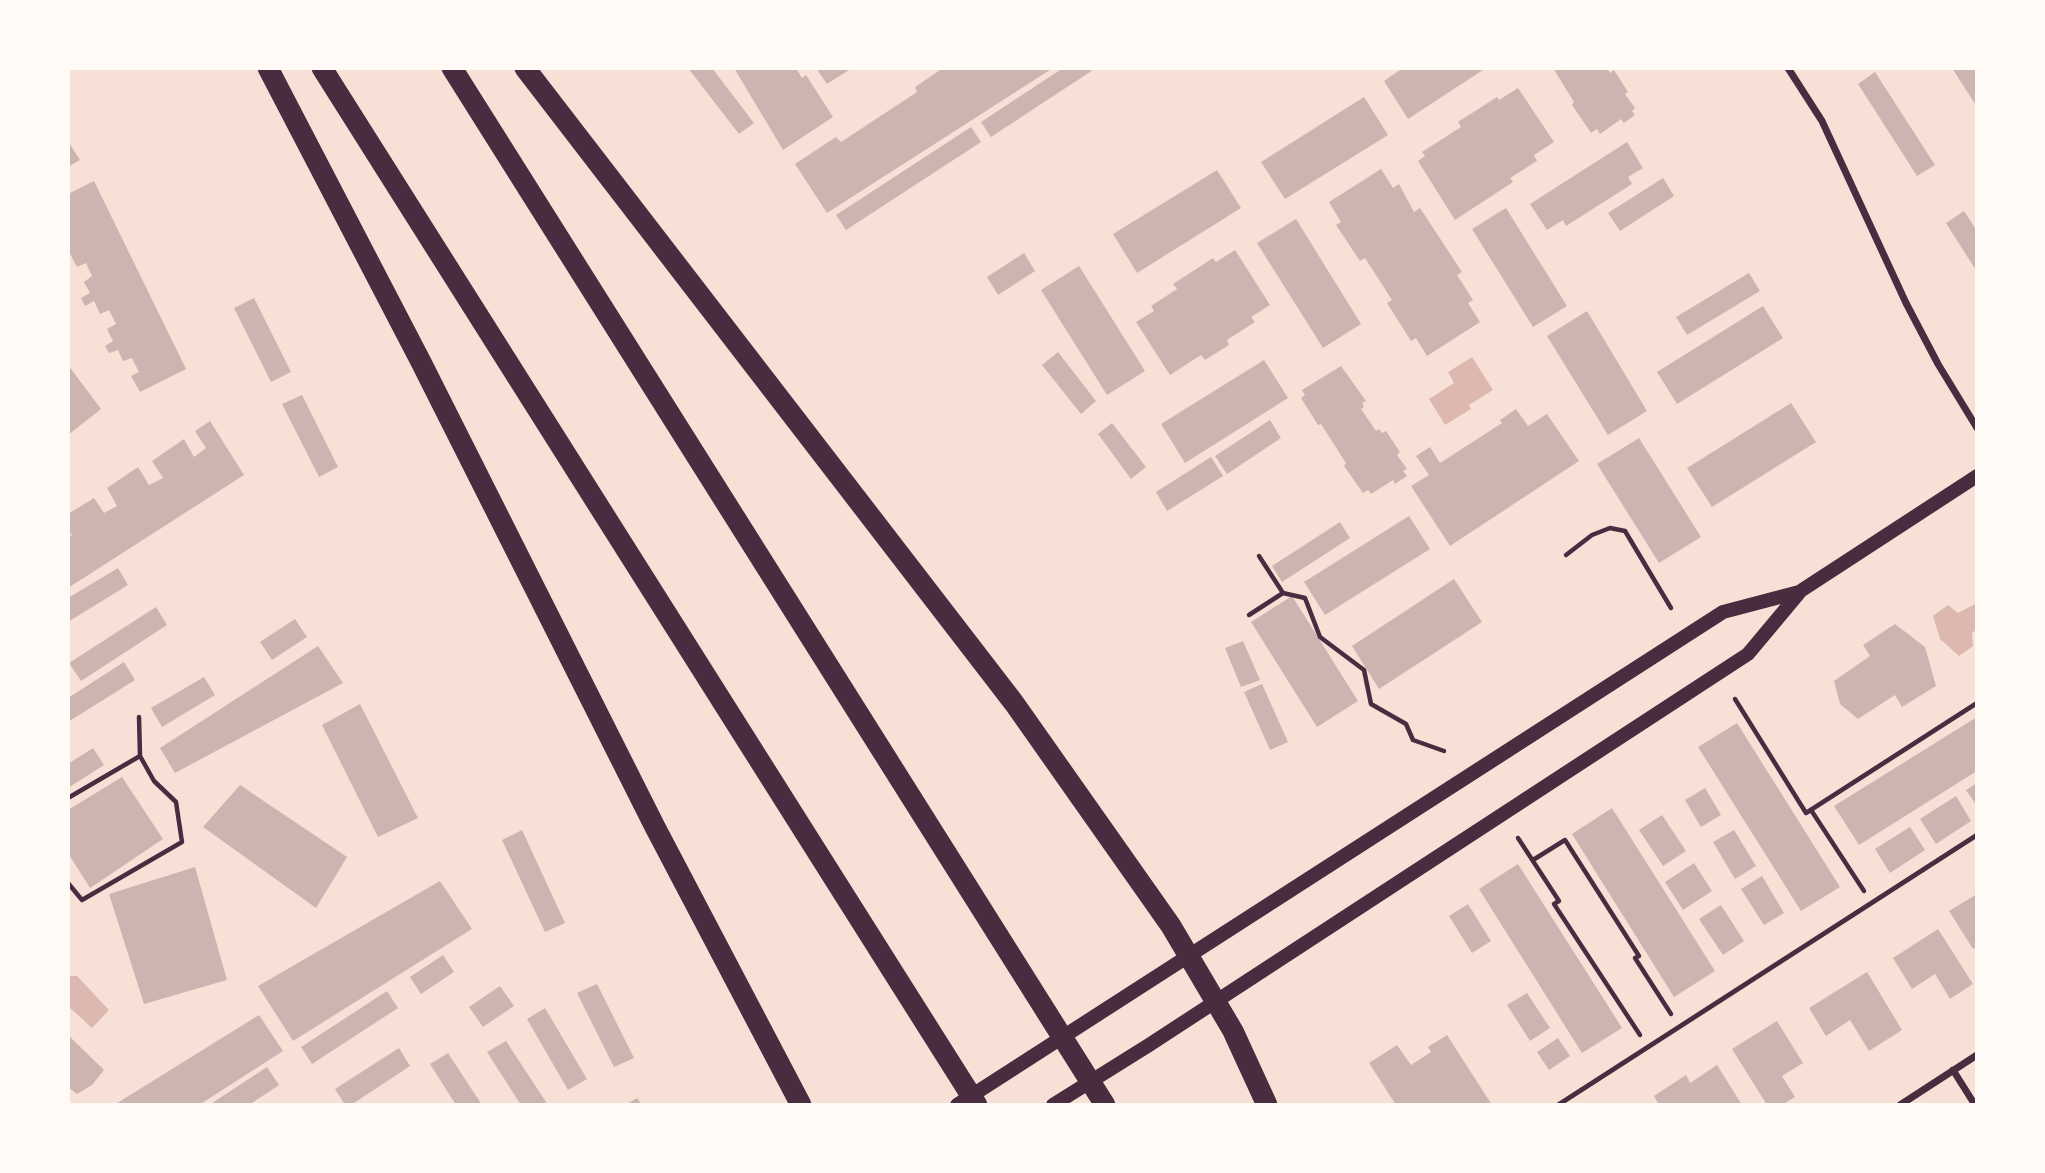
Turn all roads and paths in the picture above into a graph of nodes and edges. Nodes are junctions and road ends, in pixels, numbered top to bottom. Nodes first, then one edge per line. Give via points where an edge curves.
1 (268, 68) edge
2 (322, 68) edge
3 (452, 68) edge
4 (525, 68) edge
5 (1788, 68) edge
6 (1977, 428) edge
7 (1977, 477) edge
8 (1566, 555) dead end
9 (1259, 556) dead end
10 (1283, 593) junction
11 (1799, 593) junction
12 (1671, 608) dead end
13 (1249, 615) dead end
14 (1735, 699) dead end
15 (1977, 703) edge
16 (139, 717) dead end
17 (1444, 751) dead end
18 (140, 755) junction
19 (68, 798) edge
20 (1811, 810) junction
21 (1977, 835) edge
22 (1518, 838) dead end
23 (1533, 860) junction
24 (68, 883) edge
25 (1871, 903) junction
26 (1189, 957) junction
27 (1217, 1002) junction
28 (1679, 1027) junction
29 (1648, 1047) junction
30 (1977, 1055) edge
31 (1954, 1070) junction
32 (801, 1105) edge
33 (957, 1105) edge
34 (977, 1105) edge
35 (1053, 1105) edge
36 (1105, 1105) edge
37 (1267, 1105) edge
38 (1558, 1105) edge
39 (1900, 1105) edge
40 (1975, 1105) edge

1 - 32 highway via 654,827
2 - 34 highway
3 - 36 highway
4 - 26 highway via 1014,703
5 - 6 street via 1822,121 1906,303
7 - 11 main road
8 - 12 path via 1592,535 1610,528 1625,531
9 - 10 path
10 - 13 path
10 - 17 path via 1305,598 1320,638 1364,670 1371,704 1406,724 1413,740
11 - 26 main road via 1723,612
11 - 27 main road via 1748,654
14 - 20 path via 1806,813
15 - 20 path
16 - 18 path
18 - 19 path
18 - 24 path via 154,780 176,802 181,842 82,900
20 - 25 path
21 - 25 lane
22 - 23 path
23 - 28 path via 1565,839
23 - 29 path via 1559,901 1554,904
25 - 28 lane
26 - 27 highway
26 - 33 main road
27 - 35 main road
27 - 37 highway
28 - 29 lane
29 - 38 lane
30 - 31 street
31 - 39 street
31 - 40 street

